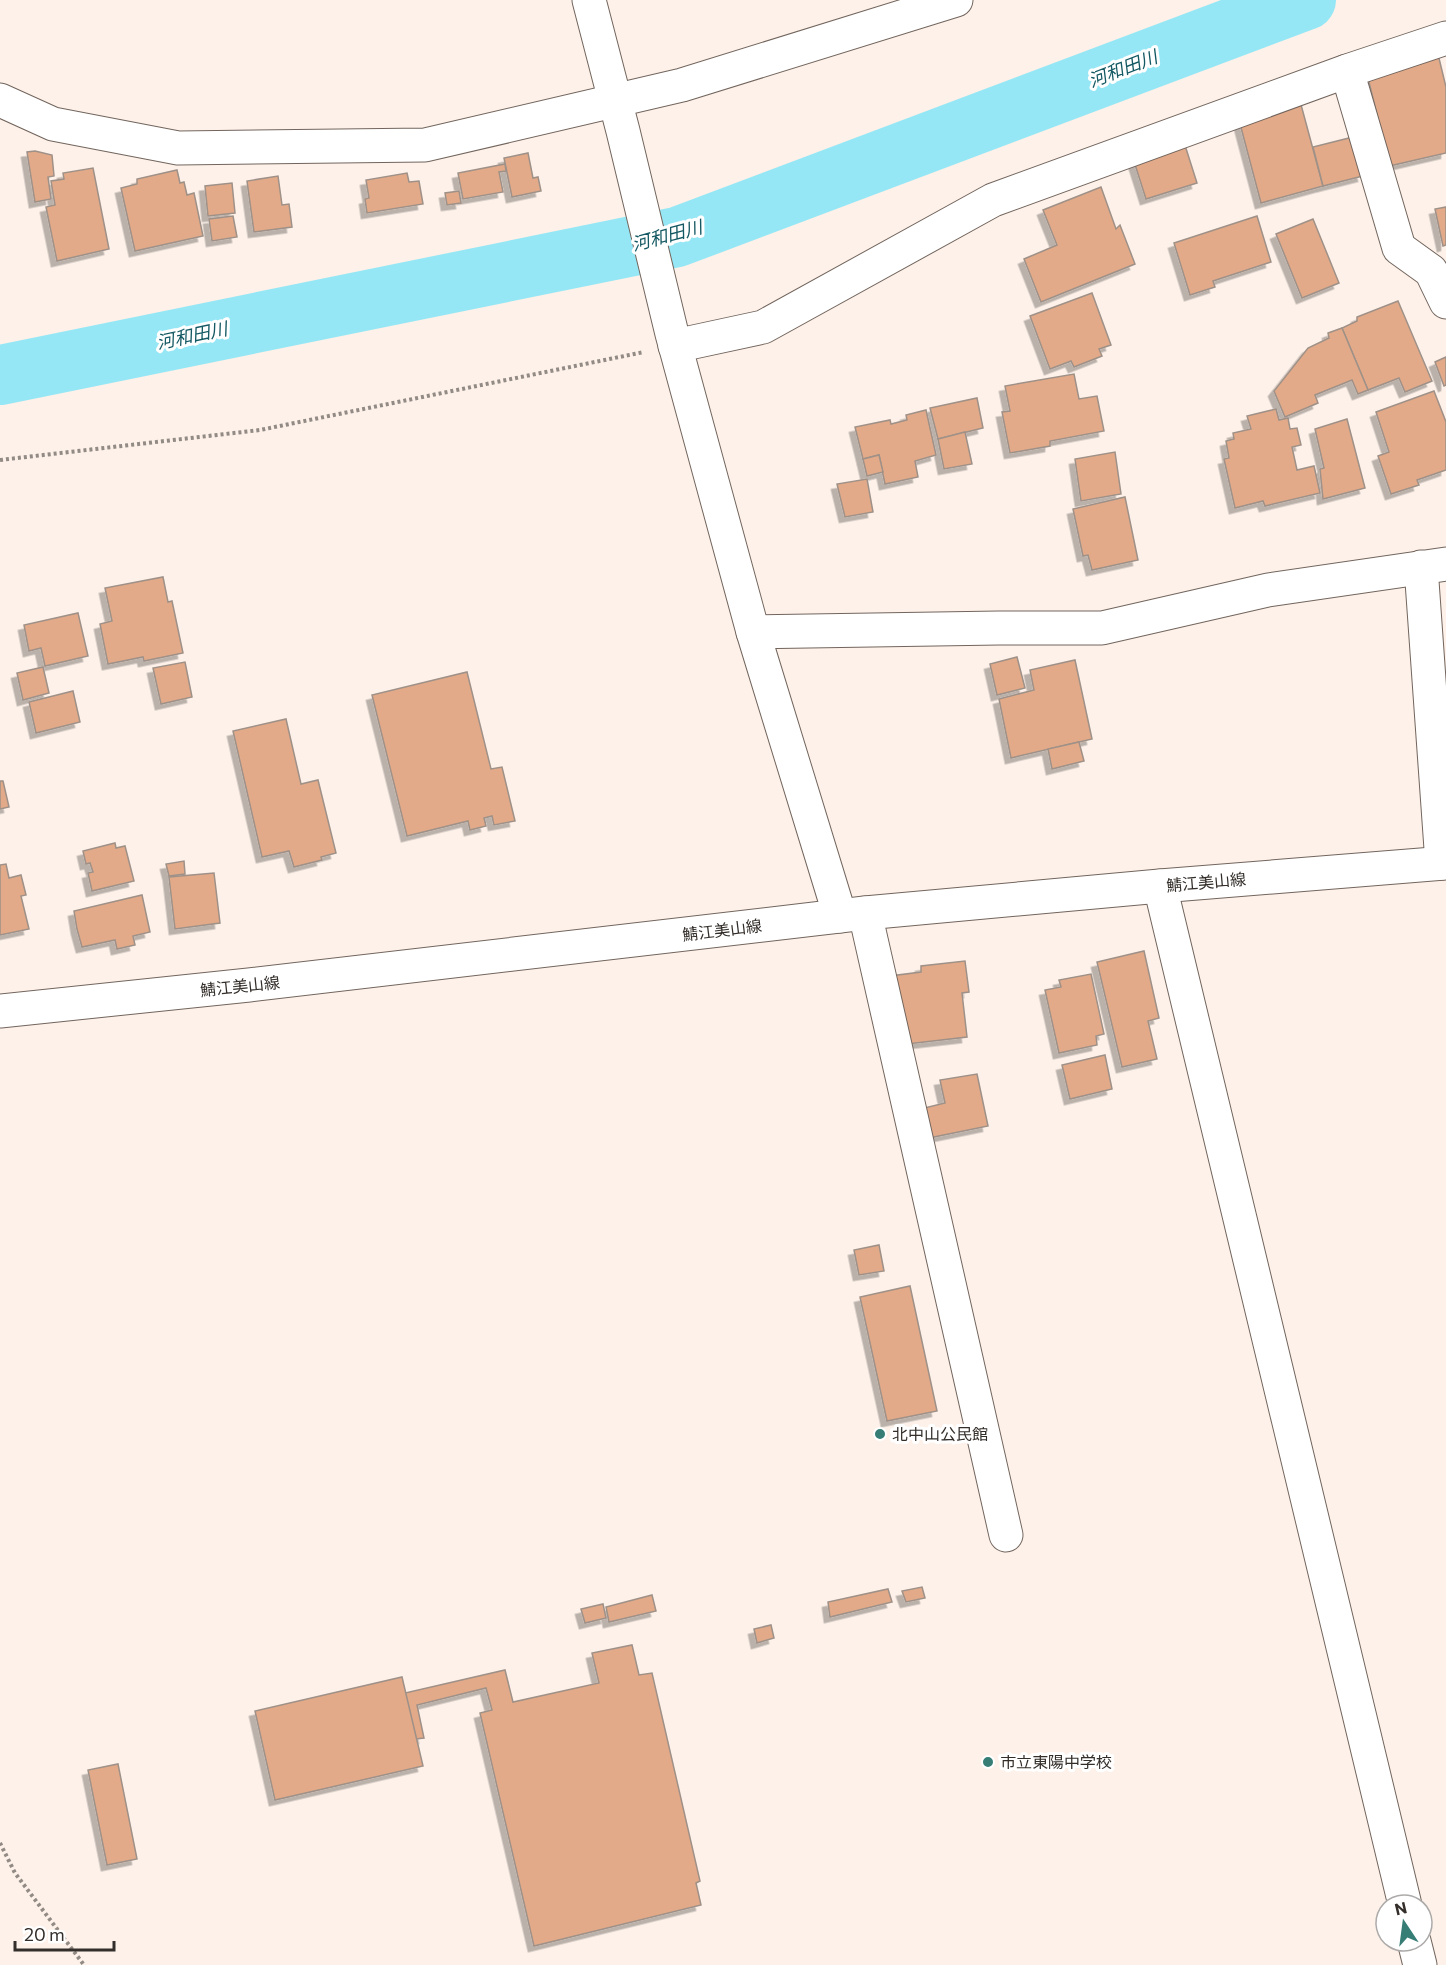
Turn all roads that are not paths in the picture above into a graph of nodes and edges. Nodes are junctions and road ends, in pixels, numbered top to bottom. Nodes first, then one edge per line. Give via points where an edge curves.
1 (589, 0) edge
2 (956, 0) edge
3 (1446, 38) edge
4 (1347, 71) junction
5 (0, 100) edge
6 (614, 100) junction
7 (1446, 302) edge
8 (674, 340) junction
9 (1433, 566) edge
10 (753, 632) junction
11 (1444, 863) edge
12 (1160, 886) junction
13 (853, 915) junction
14 (0, 1011) edge
15 (1006, 1535) dead end
16 (1402, 1893) edge

1 - 6 street
2 - 6 street via 682,85
3 - 4 street
4 - 7 street via 1399,248 1431,271
4 - 8 street via 993,200 763,327
5 - 6 street via 53,124 178,148 425,145
6 - 8 street
8 - 10 street
9 - 10 street via 1268,590 1102,628
9 - 11 street
10 - 13 street
11 - 12 street, 鯖江美山線
12 - 13 street, 鯖江美山線
12 - 16 street
13 - 14 street, 鯖江美山線
13 - 15 street

